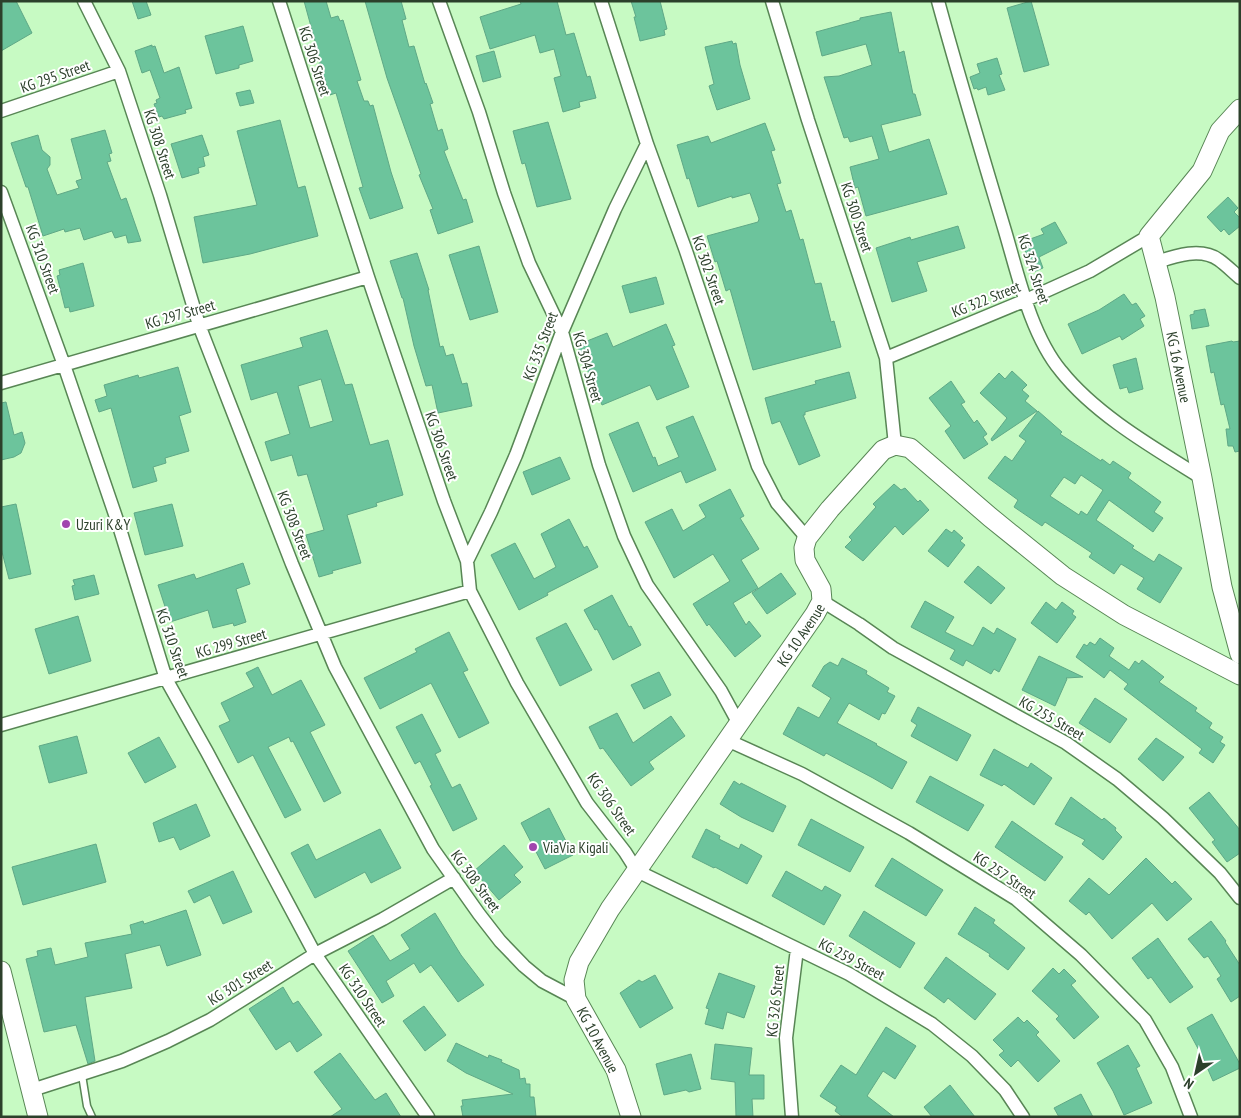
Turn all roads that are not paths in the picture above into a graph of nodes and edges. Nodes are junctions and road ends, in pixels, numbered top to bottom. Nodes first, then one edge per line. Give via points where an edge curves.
1 (84, 1) edge
2 (279, 1) edge
3 (439, 1) edge
4 (601, 1) edge
5 (772, 1) edge
6 (938, 1) edge
7 (119, 71) junction
8 (1240, 109) edge
9 (1, 111) edge
10 (647, 144) junction
11 (1, 192) edge
12 (1149, 236) junction
13 (1157, 262) junction
14 (368, 277) junction
15 (1240, 278) edge
16 (1026, 300) junction
17 (198, 325) junction
18 (562, 332) junction
19 (886, 358) junction
20 (64, 366) junction
21 (1, 383) edge
22 (895, 445) junction
23 (1202, 478) junction
24 (806, 538) junction
25 (467, 561) junction
26 (470, 591) junction
27 (822, 601) junction
28 (322, 634) junction
29 (1240, 654) edge
30 (1240, 675) edge
31 (166, 679) junction
32 (739, 724) junction
33 (1, 725) edge
34 (728, 740) junction
35 (637, 871) junction
36 (454, 878) junction
37 (1240, 898) edge
38 (797, 949) junction
39 (315, 954) junction
40 (1, 971) edge
41 (576, 1000) junction
42 (82, 1075) junction
43 (32, 1090) junction
44 (38, 1117) edge
45 (92, 1117) edge
46 (428, 1117) edge
47 (631, 1117) edge
48 (792, 1117) edge
49 (1023, 1117) edge
50 (1191, 1117) edge

1 - 7 street, KG 308 Street
2 - 14 street, KG 306 Street
3 - 18 street, KG 304 Street via 529,264
4 - 10 street, KG 302 Street
5 - 19 street, KG 300 Street
6 - 16 street, KG 324 Street
7 - 9 street, KG 295 Street
7 - 17 street, KG 308 Street
8 - 12 street via 1220,131 1202,171
10 - 18 street, KG 335 Street
10 - 24 street, KG 302 Street via 758,466 777,503
11 - 20 street, KG 310 Street
12 - 13 street, KG 16 Avenue
12 - 16 street, KG 322 Street via 1090,271
13 - 15 street via 1191,254 1205,255 1217,258
13 - 23 street, KG 16 Avenue
14 - 17 street, KG 297 Street
14 - 25 street, KG 306 Street
16 - 19 street, KG 322 Street
16 - 23 street, KG 324 Street via 1044,346 1079,392 1144,442
17 - 20 street, KG 297 Street
17 - 28 street, KG 308 Street
18 - 25 street, KG 335 Street via 516,455
18 - 32 street, KG 304 Street via 599,465 624,536 647,585 721,691
19 - 22 street, KG 300 Street
20 - 21 street, KG 297 Street
20 - 31 street, KG 310 Street via 119,526
22 - 24 street via 883,450
22 - 30 street via 910,448 1063,576 1124,614
23 - 29 street, KG 16 Avenue via 1222,587
24 - 27 street, KG 10 Avenue via 805,560 821,589
25 - 26 street, KG 306 Street
26 - 28 street, KG 299 Street
26 - 35 street, KG 306 Street via 517,683 587,803
27 - 32 street, KG 10 Avenue
27 - 37 street, KG 255 Street via 893,648 1066,744 1117,779 1220,873
28 - 31 street, KG 299 Street
28 - 36 street, KG 308 Street via 335,667 376,745 433,849
31 - 33 street, KG 299 Street
31 - 39 street, KG 310 Street
32 - 34 street, KG 10 Avenue
34 - 35 street, KG 10 Avenue
34 - 50 street, KG 257 Street via 802,774 910,833 1016,899 1081,955 1145,1020 1172,1067
35 - 38 street, KG 259 Street
35 - 41 street, KG 10 Avenue via 579,962 574,980
36 - 39 street, KG 301 Street
36 - 41 street, KG 308 Street via 500,941 524,966 542,981
38 - 48 street, KG 326 Street via 786,1038
38 - 49 street, KG 259 Street via 849,974 932,1024 972,1056 1005,1090
39 - 42 street, KG 301 Street via 210,1020 122,1061
39 - 46 street, KG 310 Street
40 - 43 street
41 - 47 street, KG 10 Avenue via 616,1070
42 - 43 street, KG 301 Street
42 - 45 lane
43 - 44 street

